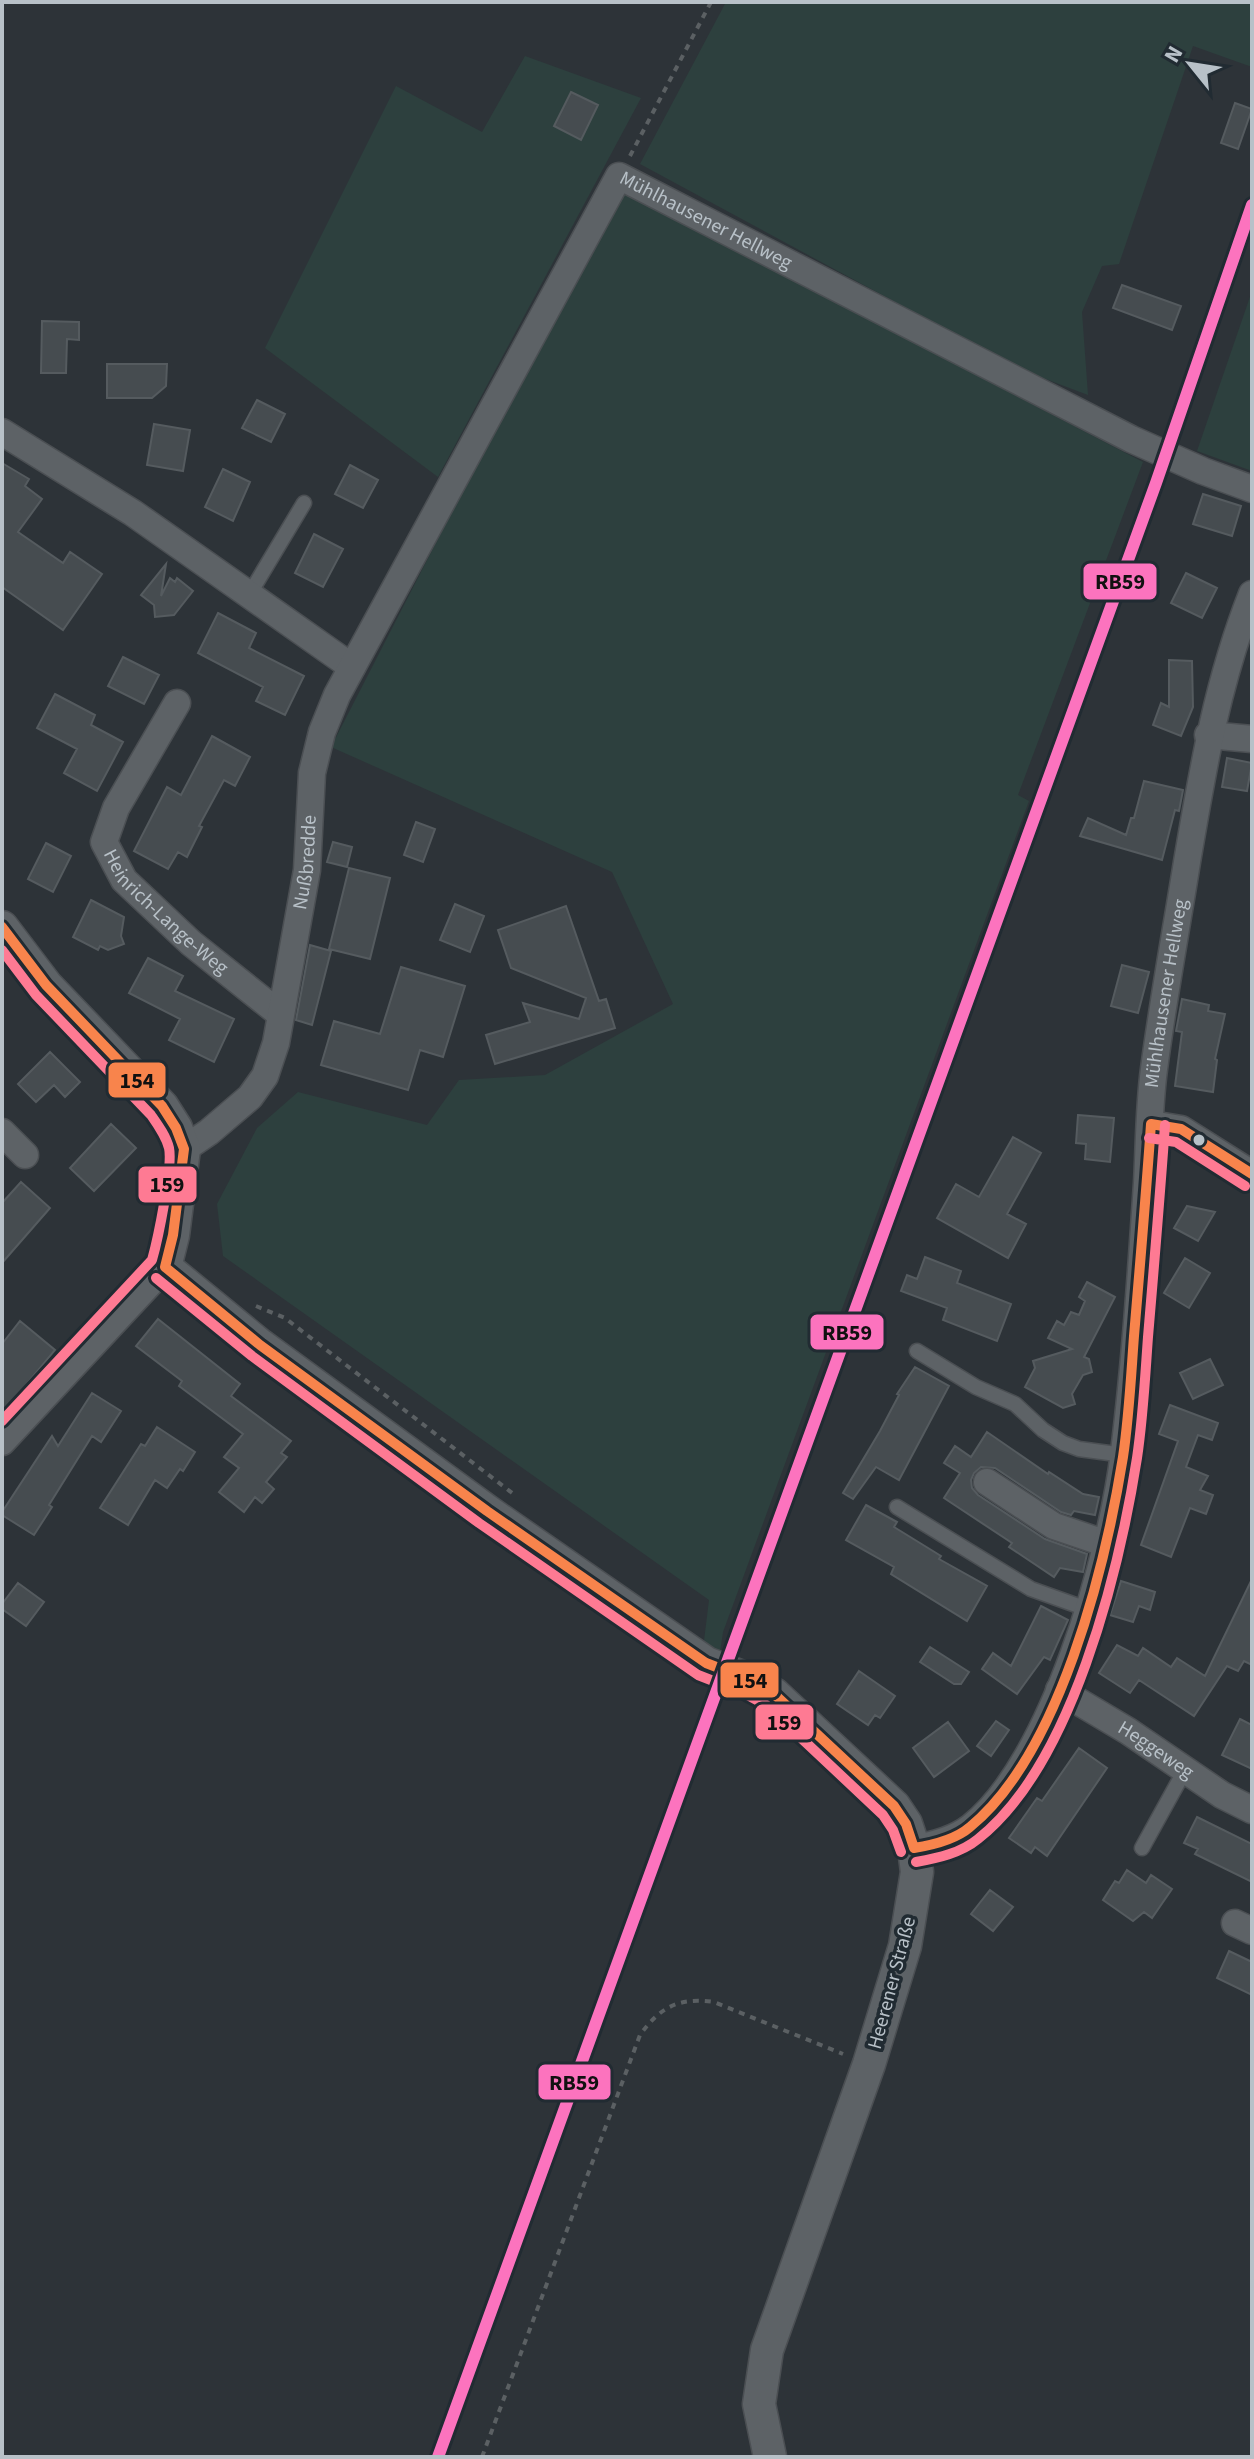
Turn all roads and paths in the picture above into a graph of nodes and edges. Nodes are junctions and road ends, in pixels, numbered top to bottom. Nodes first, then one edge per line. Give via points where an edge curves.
1 (711, 2) edge
2 (619, 176) junction
3 (2, 432) edge
4 (1252, 489) edge
5 (304, 503) dead end
6 (1252, 594) edge
7 (249, 595) junction
8 (352, 667) junction
9 (177, 703) dead end
10 (1208, 735) junction
11 (1252, 739) edge
12 (2, 927) edge
13 (280, 1014) junction
14 (1151, 1124) junction
15 (2, 1132) edge
16 (184, 1149) junction
17 (25, 1155) dead end
18 (1252, 1174) edge
19 (165, 1267) junction
20 (249, 1303) dead end
21 (917, 1351) dead end
22 (2, 1442) edge
23 (1124, 1455) junction
24 (987, 1482) dead end
25 (518, 1497) dead end
26 (897, 1507) dead end
27 (1107, 1544) junction
28 (1087, 1609) junction
29 (1059, 1690) junction
30 (1185, 1770) junction
31 (1252, 1810) edge
32 (914, 1848) junction
33 (1142, 1848) dead end
34 (869, 2064) junction
35 (482, 2457) edge
36 (770, 2457) edge

1 - 2 path
2 - 4 street, Mühlhausener Hellweg via 1131,439
2 - 8 street, Mühlhausener Hellweg
3 - 7 street via 133,513
5 - 7 lane
6 - 10 street, Mühlhausener Hellweg
7 - 8 street
8 - 13 street, Nußbredde via 322,732 312,773 307,870
9 - 13 street, Heinrich-Lange-Weg via 116,808 104,842 124,880 191,943
10 - 11 street
10 - 14 street, Mühlhausener Hellweg via 1153,1073
12 - 16 street via 46,985 162,1106
13 - 16 street, Nußbredde via 265,1076 250,1097
14 - 18 street via 1181,1129
14 - 23 street, Mühlhausener Hellweg
15 - 17 street
16 - 19 street
19 - 22 street
19 - 32 street, Heerener Straße via 260,1345 536,1545 706,1663 774,1694 894,1806
20 - 25 path via 285,1318
21 - 23 lane via 1015,1404 1063,1443
23 - 27 street, Mühlhausener Hellweg
24 - 27 street via 1054,1526
26 - 28 lane via 1031,1589
27 - 28 street, Mühlhausener Hellweg
28 - 29 street, Mühlhausener Hellweg
29 - 30 street, Heggeweg
29 - 32 street, Mühlhausener Hellweg via 1020,1770 988,1810 948,1840
30 - 31 street, Heggeweg
30 - 33 lane
32 - 34 street, Heerener Straße via 915,1895 905,1946
34 - 35 path via 714,2002 681,2003 649,2021
34 - 36 street, Heerener Straße via 767,2350 759,2404

